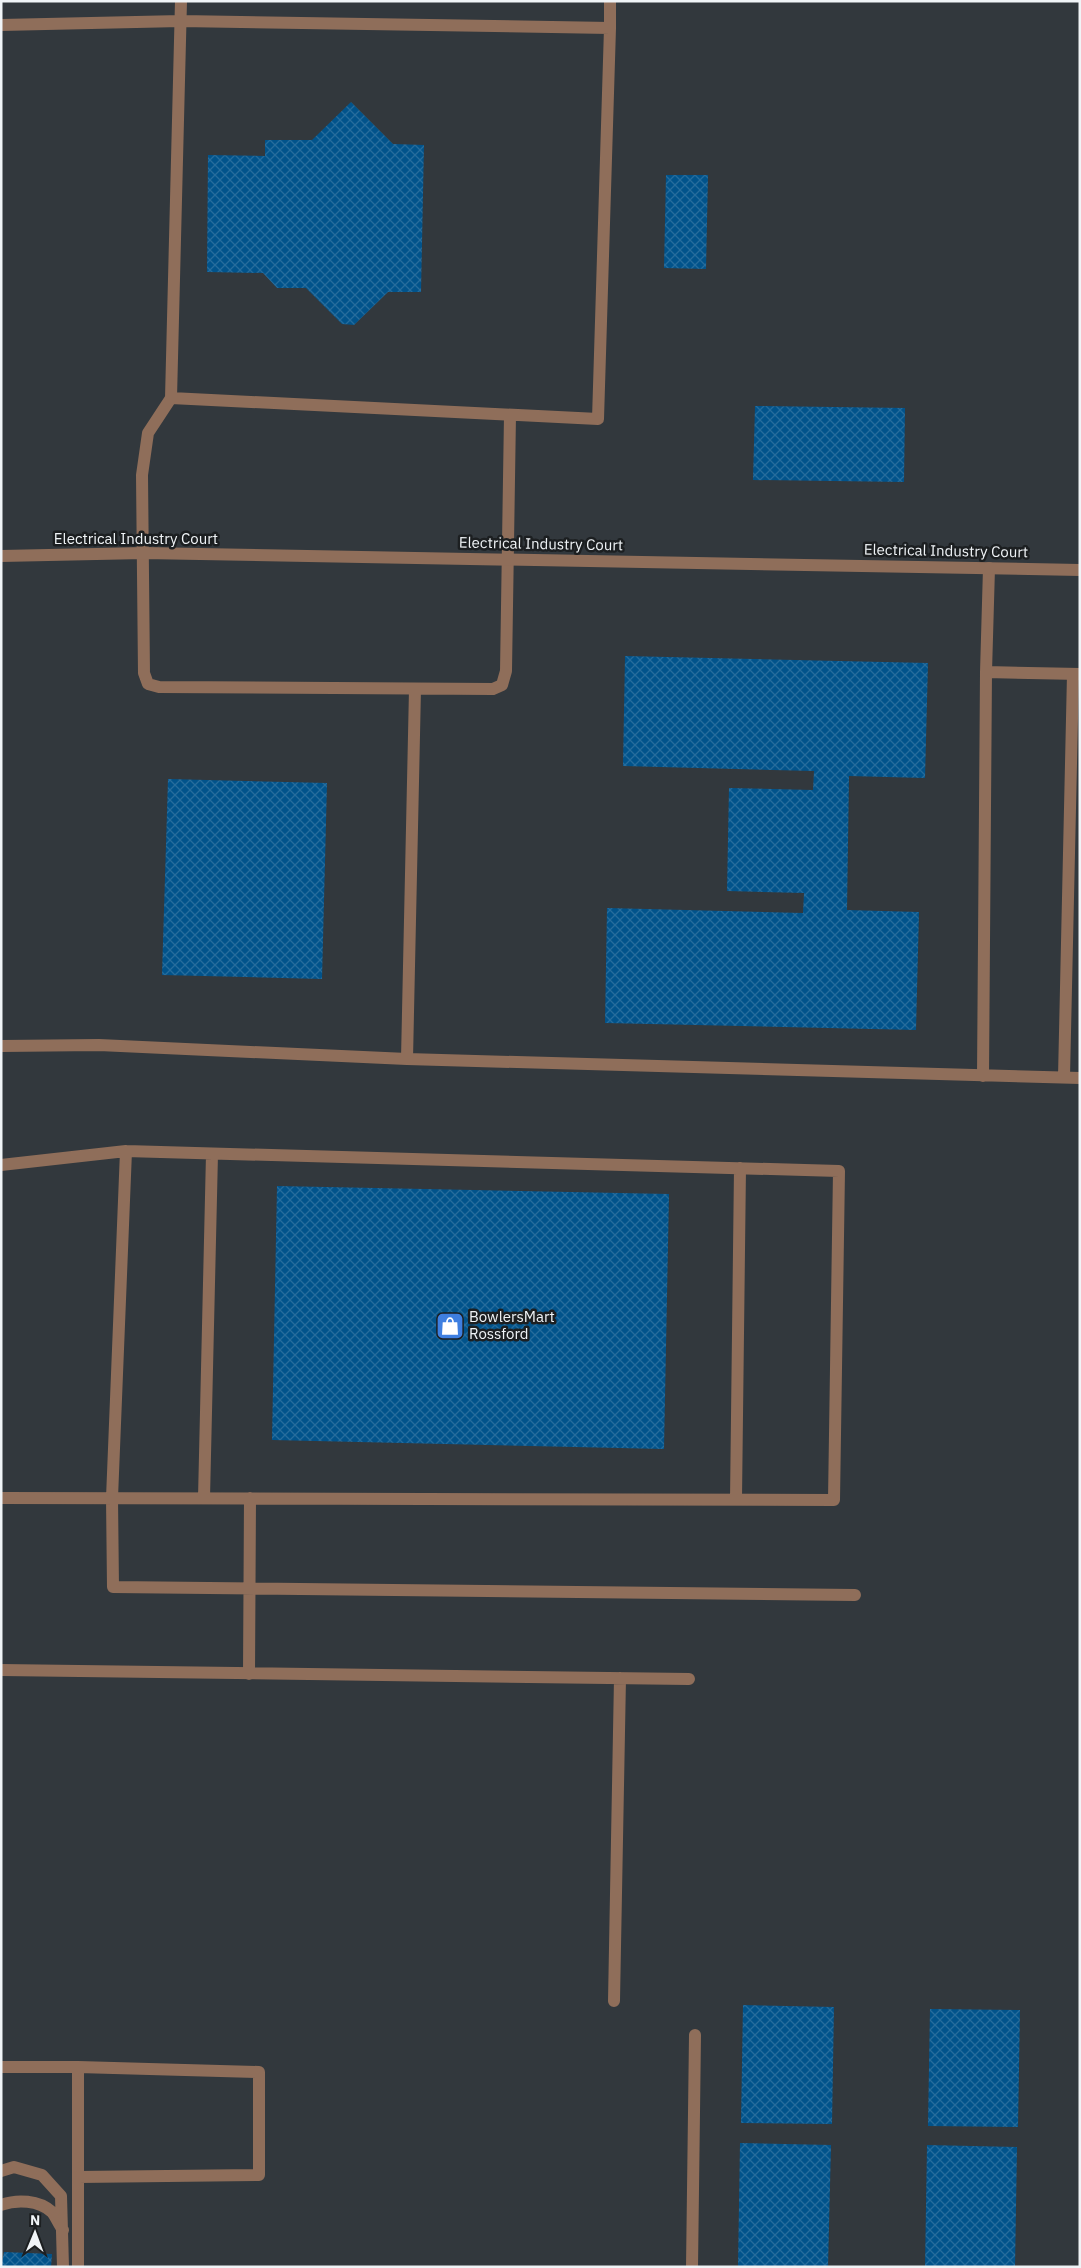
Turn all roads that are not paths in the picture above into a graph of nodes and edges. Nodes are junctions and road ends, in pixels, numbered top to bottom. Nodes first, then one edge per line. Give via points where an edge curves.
1 (181, 1) edge
2 (610, 1) edge
3 (181, 21) junction
4 (1, 25) edge
5 (610, 28) junction
6 (171, 398) junction
7 (510, 415) junction
8 (144, 553) junction
9 (1, 556) edge
10 (508, 560) junction
11 (990, 568) junction
12 (1080, 570) edge
13 (986, 672) junction
14 (1076, 674) edge
15 (415, 689) junction
16 (1, 1046) edge
17 (408, 1058) junction
18 (983, 1076) junction
19 (1064, 1077) junction
20 (1080, 1078) edge
21 (126, 1151) junction
22 (212, 1154) junction
23 (1, 1165) edge
24 (740, 1168) junction
25 (1, 1498) edge
26 (112, 1498) junction
27 (204, 1498) junction
28 (250, 1498) junction
29 (736, 1500) junction
30 (250, 1589) junction
31 (855, 1595) dead end
32 (1, 1670) edge
33 (249, 1674) junction
34 (620, 1678) junction
35 (689, 1679) dead end
36 (614, 2001) dead end
37 (695, 2035) dead end
38 (1, 2067) edge
39 (78, 2067) junction
40 (1, 2171) edge
41 (78, 2177) junction
42 (1, 2205) edge
43 (62, 2230) junction
44 (63, 2267) edge
45 (78, 2267) edge
46 (692, 2267) edge

1 - 3 street
2 - 5 street
3 - 4 street
3 - 5 street
3 - 6 street
5 - 7 street via 598,419
6 - 7 street
6 - 8 street via 148,433 142,475
7 - 10 street
8 - 9 street, Electrical Industry Court
8 - 10 street, Electrical Industry Court
8 - 15 street via 144,674 148,684 159,687
10 - 11 street, Electrical Industry Court
10 - 15 street via 506,671 502,685 493,689
11 - 12 street, Electrical Industry Court
11 - 13 street
13 - 14 street
13 - 18 street
14 - 19 street
15 - 17 street
16 - 17 street via 99,1045
17 - 18 street
18 - 19 street
19 - 20 street
21 - 22 street
21 - 23 street
21 - 26 street
22 - 24 street
22 - 27 street
24 - 29 street
24 - 29 street via 839,1171 834,1500
25 - 26 street
26 - 27 street
26 - 30 street via 113,1587
27 - 28 street
28 - 29 street
28 - 30 street
30 - 31 street
30 - 33 street
32 - 33 street
33 - 34 street
34 - 35 street
34 - 36 street
37 - 46 street
38 - 39 street
39 - 41 street
39 - 41 street via 259,2072 259,2175
40 - 43 street via 14,2168 42,2175 60,2196
41 - 45 street
42 - 43 street via 13,2200 33,2202 51,2212
43 - 44 street

